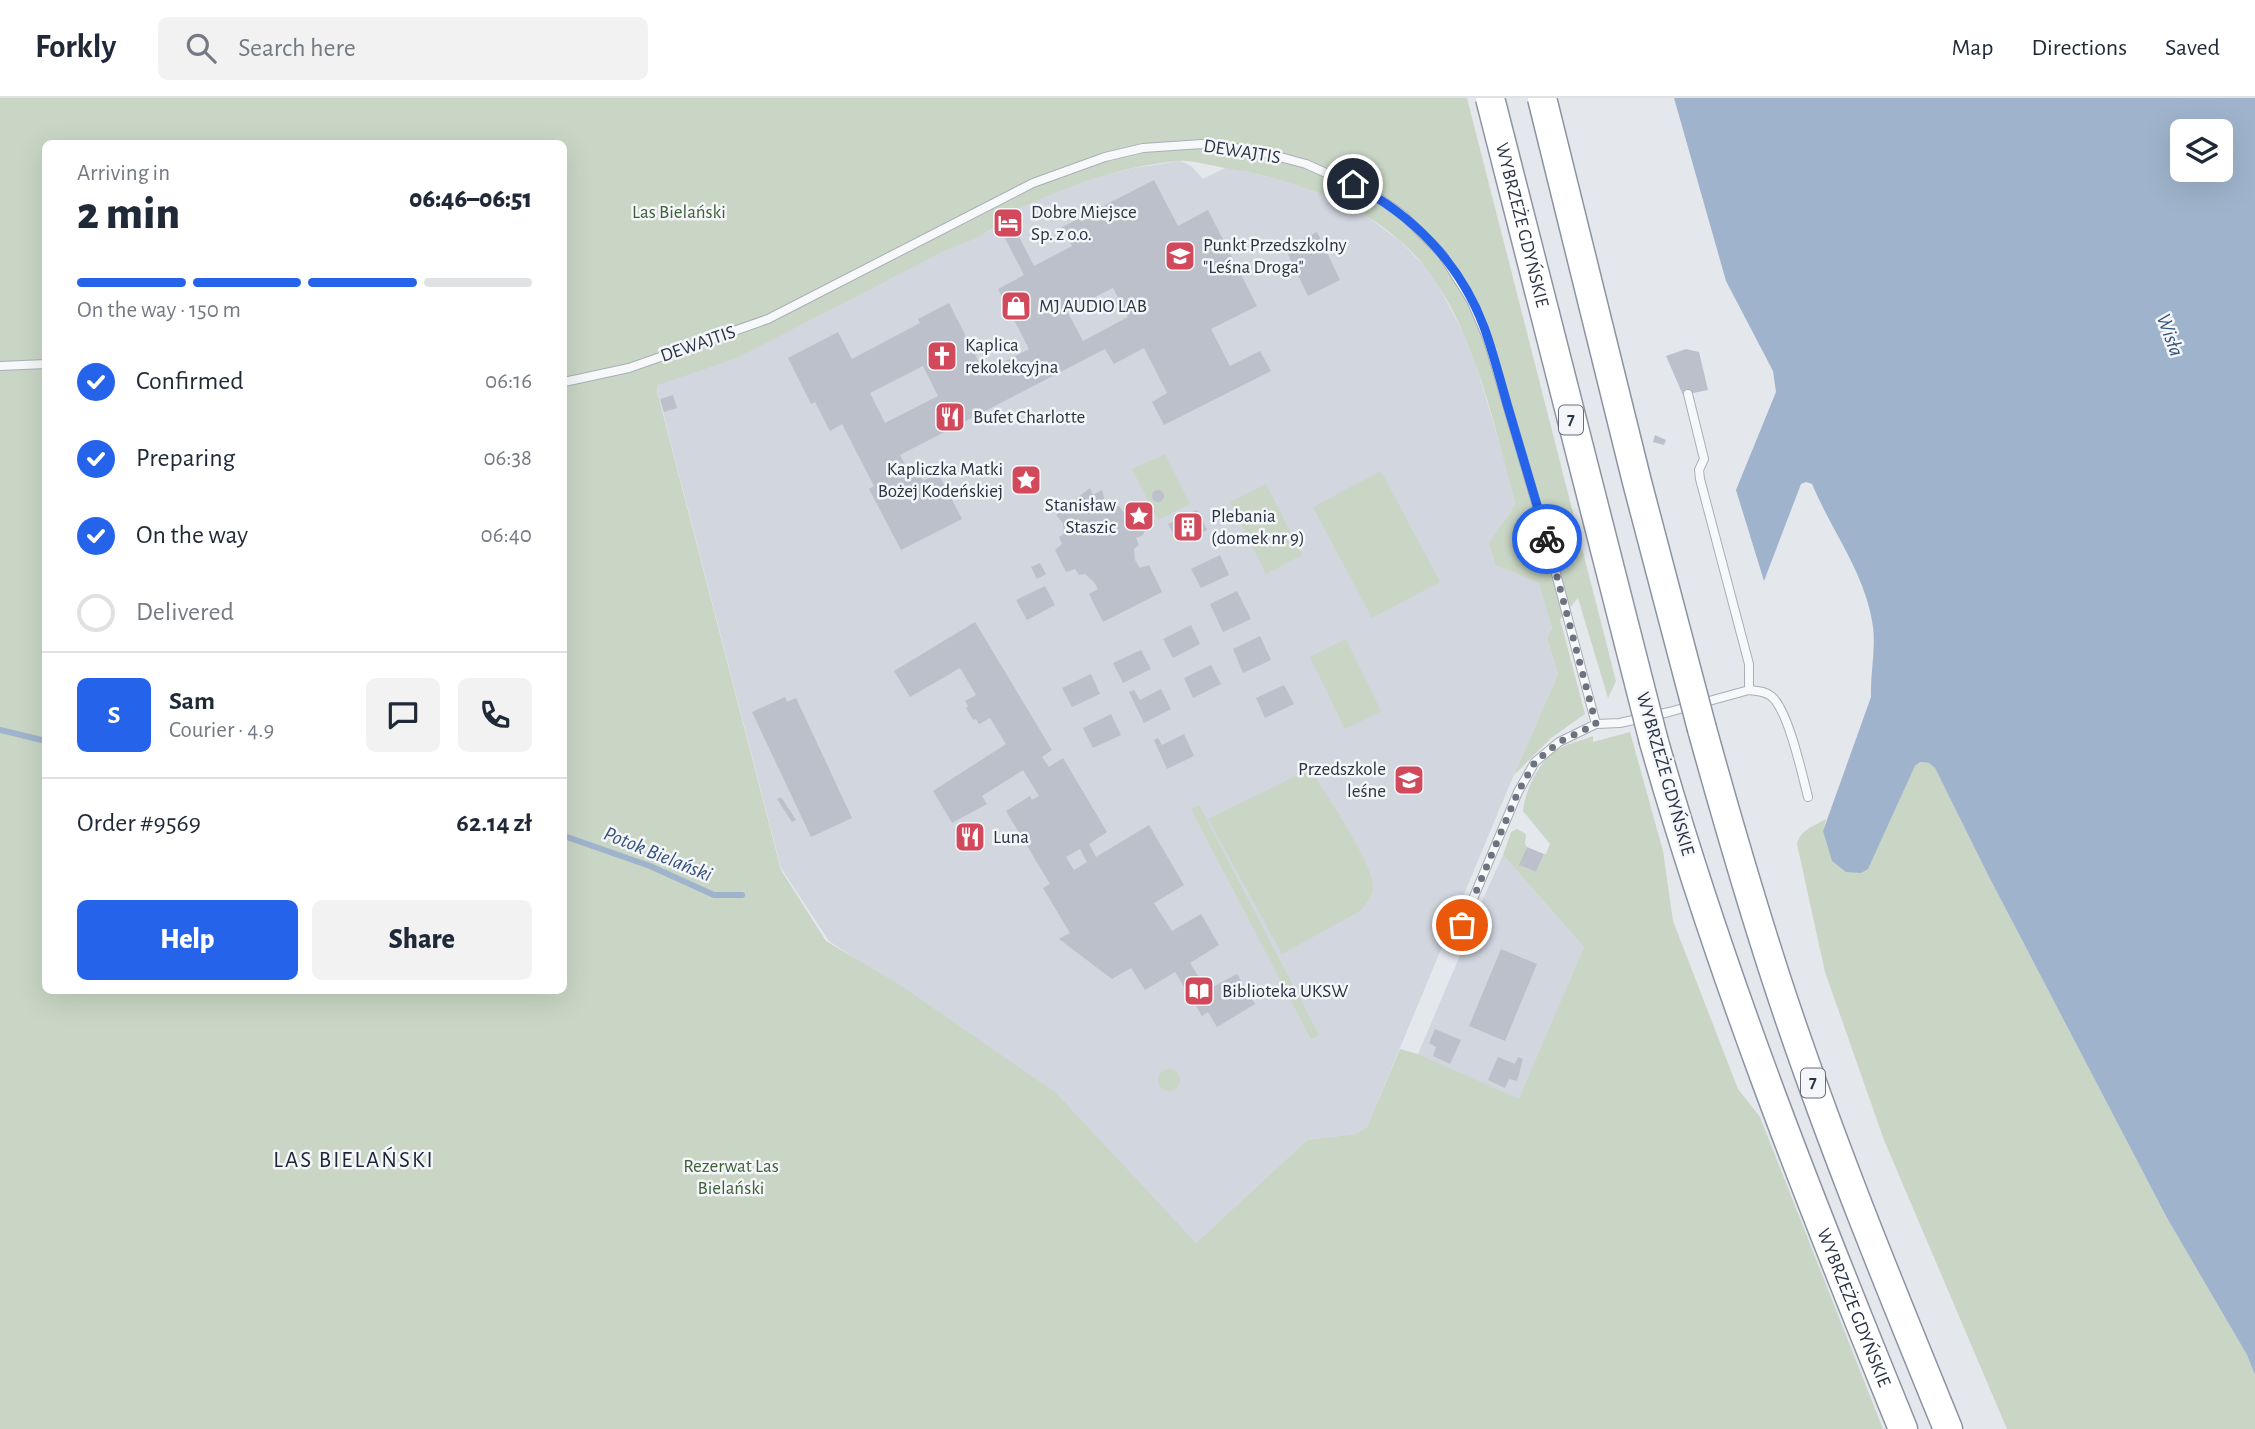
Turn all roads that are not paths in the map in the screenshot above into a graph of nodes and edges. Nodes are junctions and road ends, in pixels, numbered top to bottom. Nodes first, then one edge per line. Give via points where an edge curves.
1 (1490, 98) edge
2 (1542, 98) edge
3 (42, 364) edge
4 (0, 366) edge
5 (567, 381) edge
6 (1688, 394) dead end
7 (1749, 690) junction
8 (1596, 724) junction
9 (1808, 797) dead end
10 (1462, 925) dead end
11 (1903, 1429) edge
12 (1948, 1429) edge

1 - 11 highway, WYBRZEŻE GDYŃSKIE / 7, bridge via 1654,742 1704,906 1811,1201
2 - 12 highway, 7, bridge via 1637,482 1755,914 1852,1190
3 - 4 lane
5 - 8 lane, DEWAJTIS via 629,368 768,319 1033,183 1105,157 1143,148 1202,145 1258,151 1306,164 1375,195 1404,216 1442,254 1471,300 1488,340 1544,527
6 - 7 lane via 1704,459 1700,479 1749,664
7 - 8 lane via 1657,715
7 - 9 lane via 1762,691 1778,705
8 - 10 lane via 1559,742 1535,762

